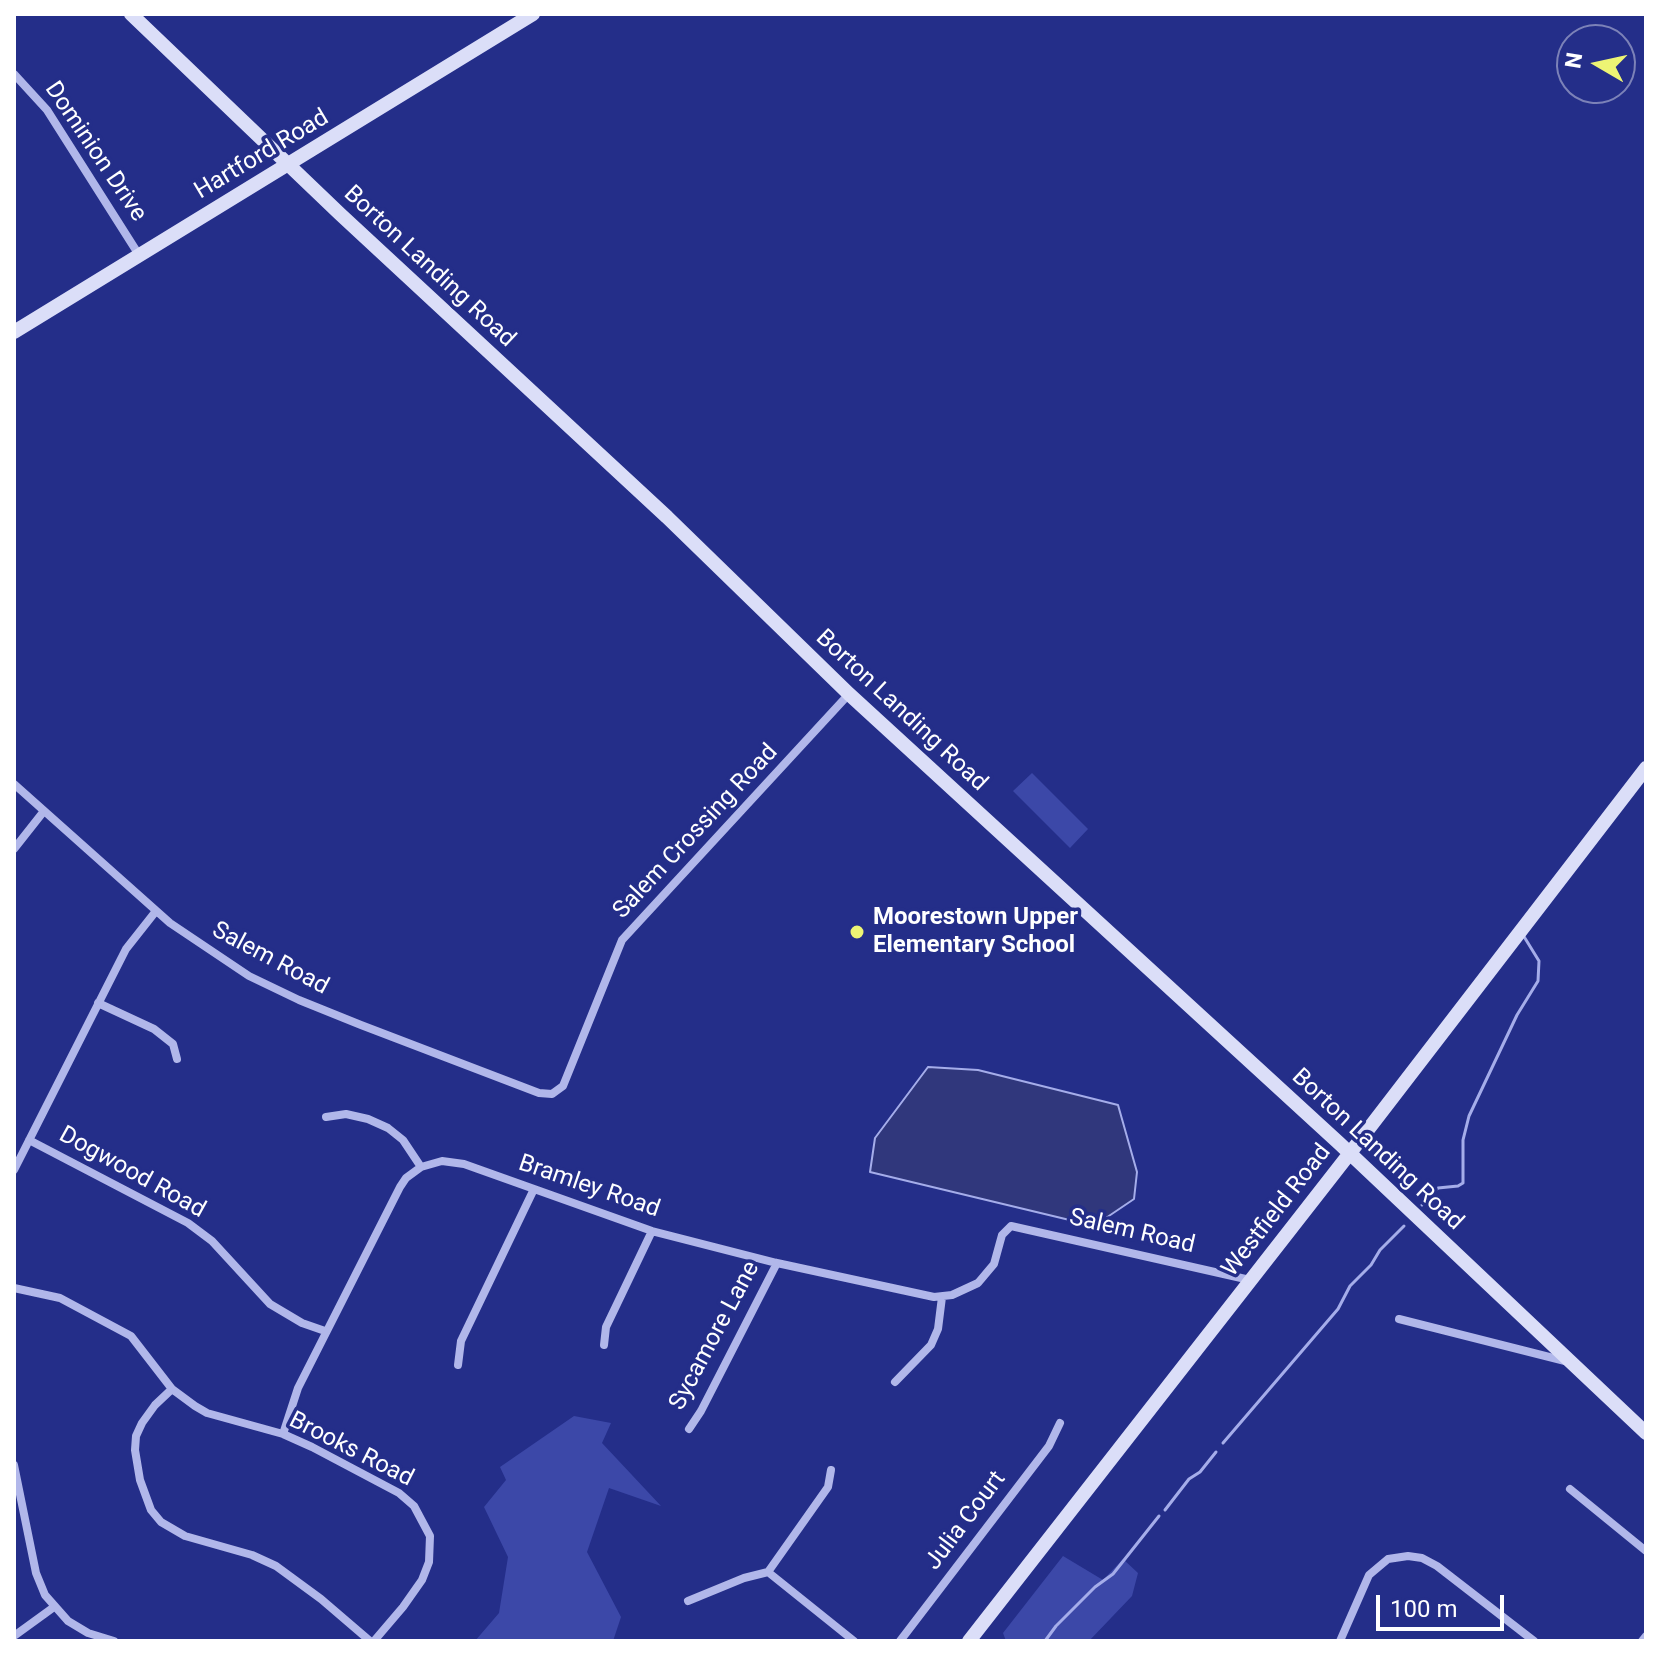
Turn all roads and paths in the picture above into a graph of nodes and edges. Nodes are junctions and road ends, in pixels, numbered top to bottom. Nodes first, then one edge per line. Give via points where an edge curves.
1 (131, 14) edge
2 (533, 14) edge
3 (14, 74) edge
4 (288, 165) junction
5 (139, 255) junction
6 (14, 332) edge
7 (849, 694) junction
8 (1646, 768) edge
9 (14, 784) edge
10 (44, 811) junction
11 (14, 849) edge
12 (156, 911) junction
13 (98, 1003) junction
14 (177, 1059) dead end
15 (552, 1094) joint
16 (326, 1117) dead end
17 (29, 1140) junction
18 (1350, 1153) junction
19 (421, 1167) junction
20 (14, 1170) edge
21 (534, 1189) junction
22 (652, 1231) junction
23 (777, 1263) junction
24 (1250, 1280) junction
25 (14, 1288) edge
26 (942, 1297) junction
27 (1399, 1319) dead end
28 (325, 1331) junction
29 (604, 1345) dead end
30 (1569, 1362) junction
31 (458, 1365) dead end
32 (895, 1382) dead end
33 (172, 1389) junction
34 (1060, 1423) dead end
35 (689, 1429) dead end
36 (1646, 1433) edge
37 (283, 1434) junction
38 (14, 1465) edge
39 (831, 1470) dead end
40 (1570, 1489) dead end
41 (1646, 1551) edge
42 (768, 1572) junction
43 (688, 1601) dead end
44 (54, 1607) junction
45 (14, 1636) edge
46 (1646, 1636) edge
47 (114, 1641) edge
48 (372, 1641) edge
49 (854, 1641) edge
50 (900, 1641) edge
51 (969, 1641) edge
52 (1340, 1641) edge
53 (1534, 1641) edge
54 (1642, 1641) edge

1 - 4 street, Borton Landing Road
2 - 4 street, Hartford Road
3 - 5 street, Dominion Drive via 47,110
4 - 5 street, Hartford Road
4 - 7 street, Borton Landing Road
5 - 6 street, Hartford Road
7 - 15 street, Salem Crossing Road via 622,940 563,1086
7 - 18 street, Borton Landing Road
8 - 18 street, Westfield Road
9 - 10 street, Salem Road
10 - 11 street
10 - 12 street, Salem Road
12 - 13 street via 126,949
12 - 15 street, Salem Road via 209,952 274,989
13 - 14 street via 154,1029 173,1044
13 - 17 street
16 - 19 street via 346,1114 388,1128
17 - 20 street
17 - 28 street, Dogwood Road via 188,1223 212,1241 270,1304
18 - 24 street, Westfield Road
18 - 30 street, Borton Landing Road
19 - 21 street, Bramley Road via 442,1161 464,1164
19 - 28 street via 400,1187
21 - 22 street, Bramley Road
21 - 31 street via 461,1341
22 - 23 street, Bramley Road
22 - 29 street via 606,1327
23 - 26 street, Bramley Road
23 - 35 street, Sycamore Lane
24 - 26 street, Salem Road via 1016,1226 1006,1228 984,1277 964,1291
24 - 51 street, Westfield Road
25 - 33 street, Brooks Road via 60,1298 131,1336
26 - 32 street via 931,1345
27 - 30 street
28 - 37 street
30 - 36 street, Borton Landing Road
33 - 37 street, Brooks Road via 207,1413
33 - 48 street via 136,1436 140,1480 151,1510 185,1536 276,1566
34 - 50 street, Julia Court via 1049,1446
37 - 48 street, Brooks Road via 399,1493 428,1528 431,1553 422,1580
38 - 44 street via 36,1573
39 - 42 street via 828,1487
40 - 41 street
42 - 43 street
42 - 49 street
44 - 45 street
44 - 47 street via 88,1633
46 - 54 street
52 - 53 street via 1369,1575 1388,1559 1408,1556 1437,1566

